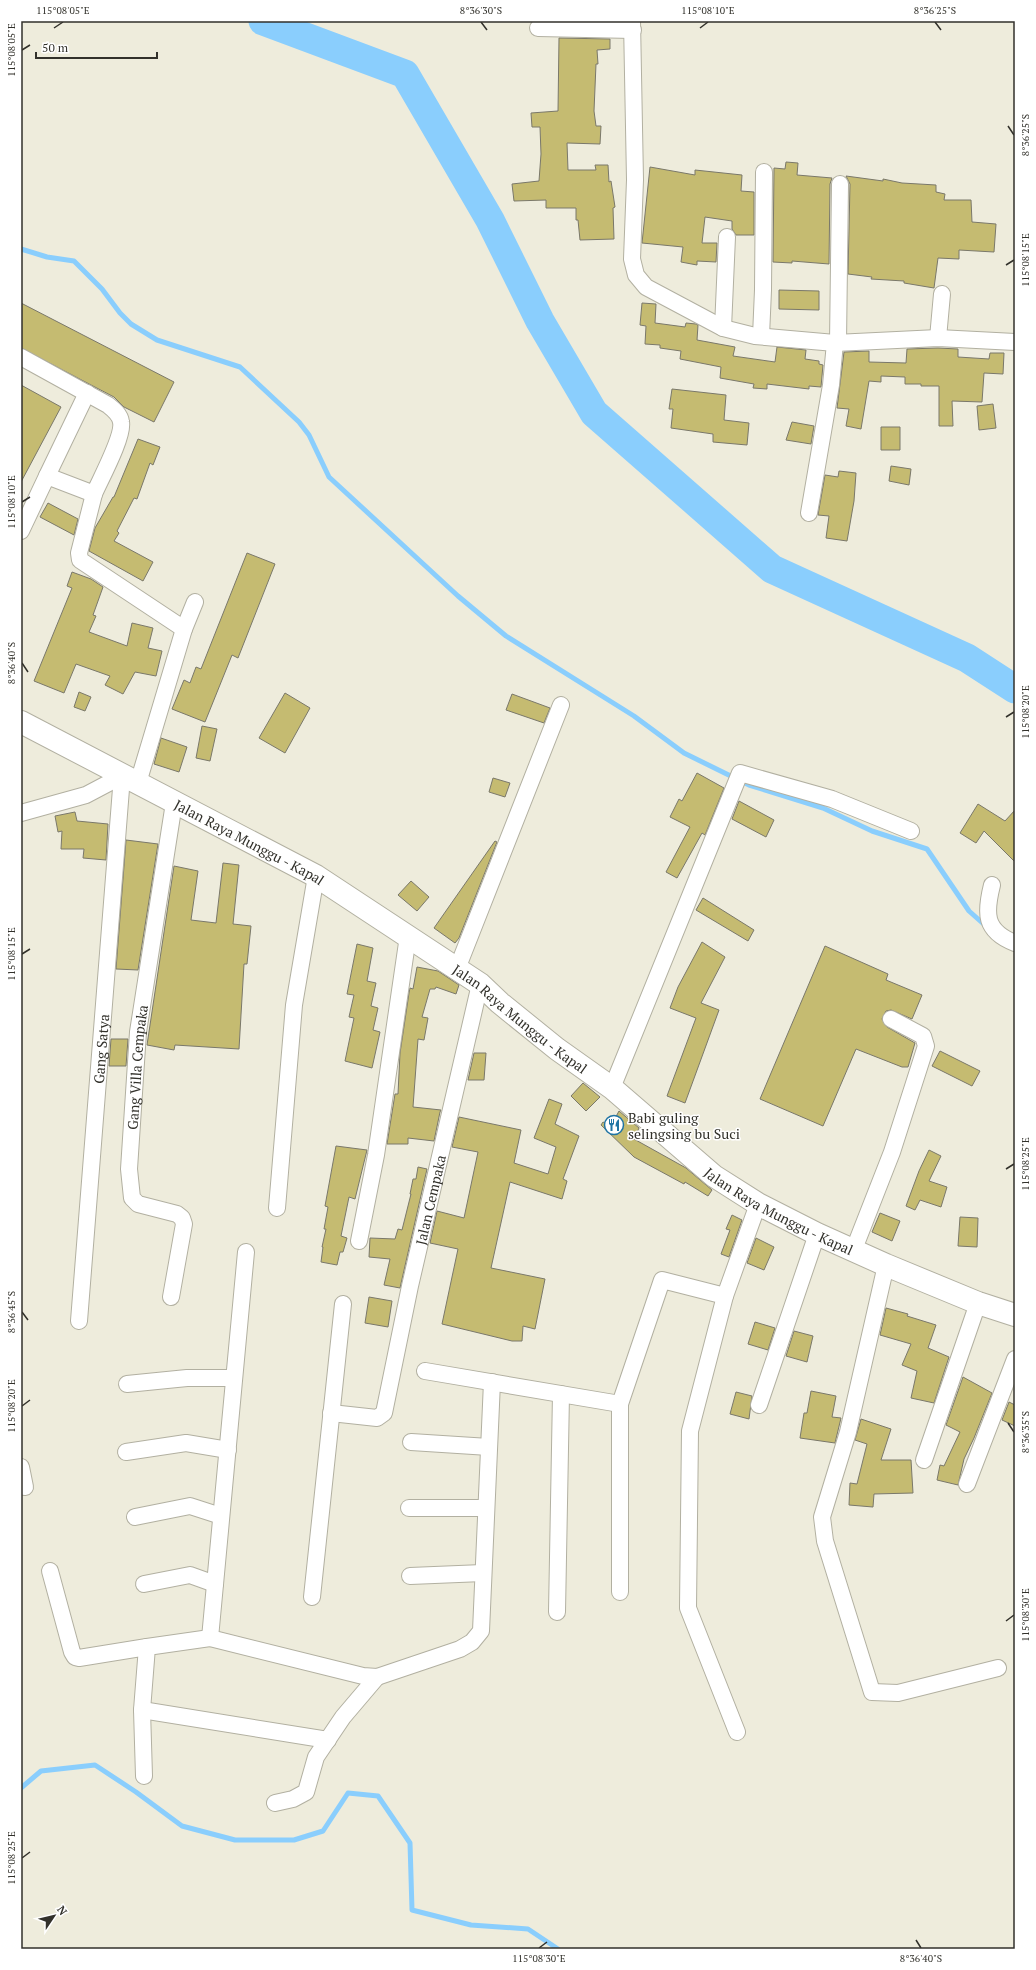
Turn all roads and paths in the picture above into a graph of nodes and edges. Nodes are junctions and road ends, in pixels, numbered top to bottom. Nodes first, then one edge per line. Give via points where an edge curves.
1 (632, 26) edge
2 (538, 28) dead end
3 (764, 172) dead end
4 (840, 184) dead end
5 (727, 237) dead end
6 (942, 294) dead end
7 (723, 328) junction
8 (761, 336) junction
9 (938, 338) junction
10 (1015, 342) edge
11 (837, 343) junction
12 (21, 357) edge
13 (87, 393) junction
14 (47, 476) junction
15 (94, 494) junction
16 (809, 513) dead end
17 (21, 531) edge
18 (195, 602) dead end
19 (184, 629) junction
20 (561, 705) dead end
21 (21, 722) edge
22 (130, 779) junction
23 (174, 803) junction
24 (21, 813) edge
25 (911, 831) dead end
26 (316, 876) junction
27 (992, 885) dead end
28 (408, 936) junction
29 (1015, 944) edge
30 (457, 969) junction
31 (480, 984) junction
32 (891, 1019) dead end
33 (612, 1088) junction
34 (758, 1204) junction
35 (276, 1208) dead end
36 (817, 1234) junction
37 (359, 1241) dead end
38 (854, 1249) junction
39 (246, 1252) dead end
40 (886, 1265) junction
41 (725, 1296) junction
42 (171, 1297) dead end
43 (978, 1303) junction
44 (343, 1304) dead end
45 (1015, 1315) edge
46 (79, 1321) dead end
47 (1015, 1359) edge
48 (425, 1371) dead end
49 (234, 1378) junction
50 (492, 1382) junction
51 (127, 1384) dead end
52 (561, 1394) junction
53 (620, 1404) junction
54 (759, 1405) dead end
55 (331, 1413) junction
56 (412, 1442) dead end
57 (489, 1447) junction
58 (228, 1450) junction
59 (126, 1452) dead end
60 (924, 1460) dead end
61 (21, 1467) edge
62 (967, 1484) dead end
63 (25, 1487) dead end
64 (409, 1508) dead end
65 (486, 1508) junction
66 (221, 1516) junction
67 (135, 1517) dead end
68 (50, 1570) dead end
69 (483, 1573) junction
70 (410, 1576) dead end
71 (144, 1584) dead end
72 (215, 1584) junction
73 (620, 1592) dead end
74 (312, 1597) dead end
75 (557, 1612) dead end
76 (210, 1638) junction
77 (147, 1647) junction
78 (998, 1668) dead end
79 (377, 1677) junction
80 (142, 1710) junction
81 (737, 1732) dead end
82 (328, 1740) junction
83 (144, 1776) dead end
84 (275, 1803) dead end

1 - 2 street
1 - 7 street via 635,180 633,269 646,287
3 - 8 street
4 - 11 street
5 - 7 street
6 - 9 street
7 - 8 street
8 - 11 street
9 - 10 street
9 - 11 street
11 - 16 street
12 - 13 street
13 - 14 street
13 - 15 street via 113,409 122,423 118,440
14 - 15 street
14 - 17 street
15 - 19 street via 79,553 80,560
18 - 19 street, Gang Satya
19 - 22 street, Gang Satya
20 - 30 street
21 - 22 street, Jalan Raya Munggu - Kapal
22 - 23 street, Jalan Raya Munggu - Kapal
22 - 24 street via 86,795
22 - 46 street, Gang Satya
23 - 26 street, Jalan Raya Munggu - Kapal
23 - 42 street, Gang Villa Cempaka via 138,1032 129,1169 132,1198 138,1204 177,1214 184,1224
25 - 33 street via 832,799 740,773
26 - 28 street, Jalan Raya Munggu - Kapal
26 - 35 street via 294,1005
27 - 29 street via 987,915 997,934
28 - 30 street, Jalan Raya Munggu - Kapal
28 - 37 street via 376,1155
30 - 31 street, Jalan Raya Munggu - Kapal
31 - 33 street, Jalan Raya Munggu - Kapal via 557,1049
31 - 55 street, Jalan Cempaka via 410,1286 384,1413 377,1418
32 - 38 street via 923,1036 926,1046 892,1152
33 - 34 street, Jalan Raya Munggu - Kapal via 714,1176
34 - 36 street, Jalan Raya Munggu - Kapal
34 - 41 street
36 - 38 street, Jalan Raya Munggu - Kapal
36 - 54 street
38 - 40 street, Jalan Raya Munggu - Kapal
39 - 49 street
40 - 43 street, Jalan Raya Munggu - Kapal
40 - 78 street via 848,1432 822,1517 824,1541 872,1692 898,1693
41 - 53 street via 662,1280
41 - 81 street via 690,1431 688,1608
43 - 45 street, Jalan Raya Munggu - Kapal
43 - 60 street
44 - 55 street
47 - 62 street
48 - 50 street
49 - 51 street via 187,1378
49 - 58 street
50 - 52 street
50 - 57 street
52 - 53 street
52 - 75 street
53 - 73 street
55 - 74 street
56 - 57 street
57 - 65 street
58 - 59 street via 186,1443
58 - 66 street
61 - 63 street
64 - 65 street
65 - 69 street
66 - 67 street via 190,1506
66 - 72 street
68 - 77 street via 75,1657
69 - 70 street
69 - 79 street via 480,1630 472,1642 460,1649
71 - 72 street via 190,1575
72 - 76 street
76 - 77 street
76 - 79 street via 363,1676
77 - 80 street
79 - 82 street
80 - 82 street
80 - 83 street
82 - 84 street via 316,1757 306,1792 293,1799

